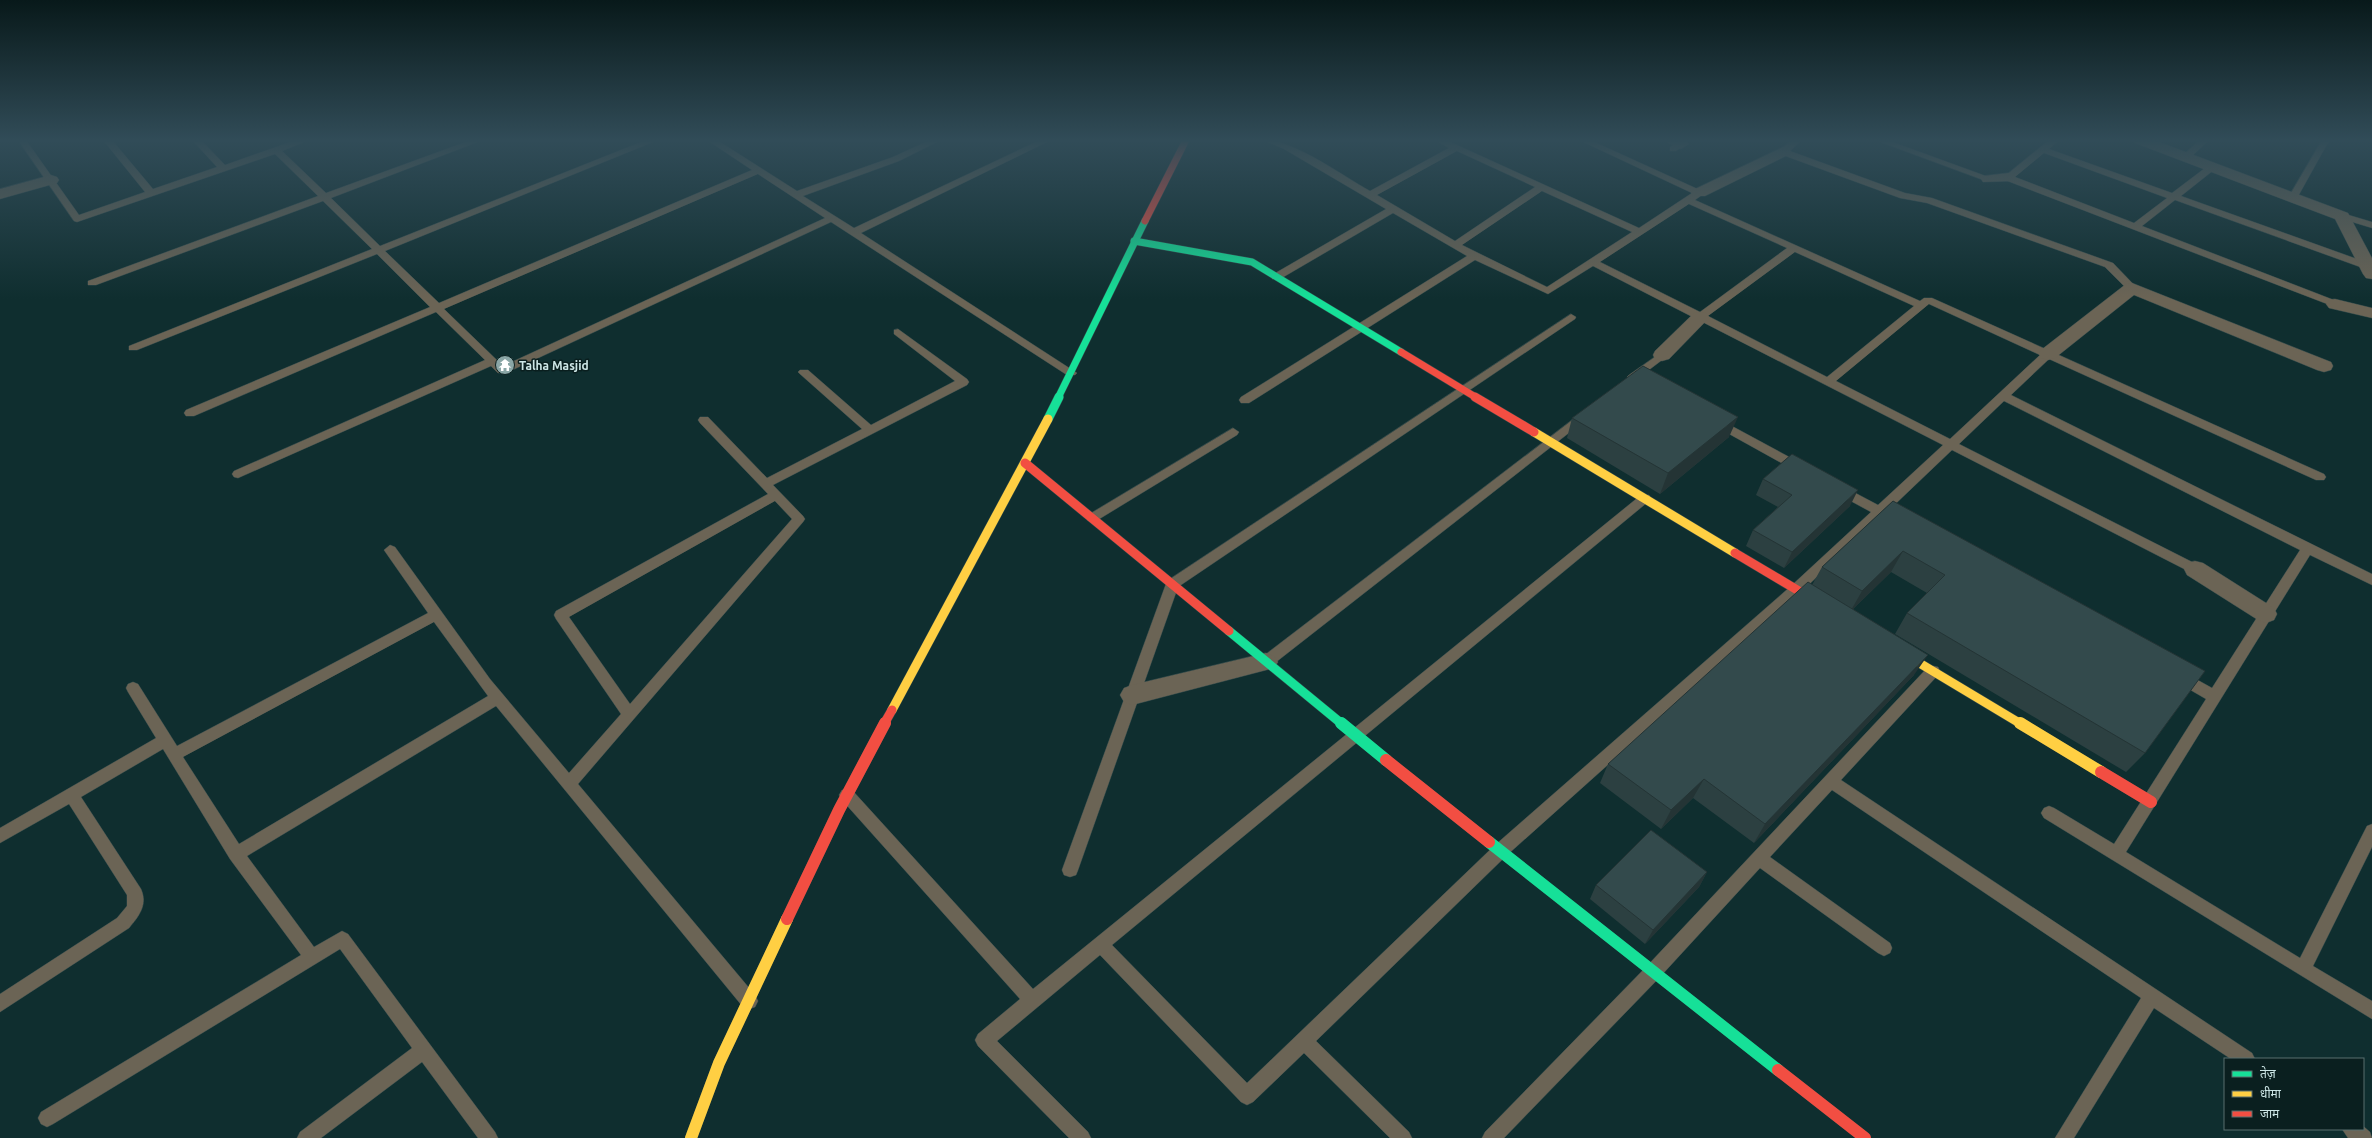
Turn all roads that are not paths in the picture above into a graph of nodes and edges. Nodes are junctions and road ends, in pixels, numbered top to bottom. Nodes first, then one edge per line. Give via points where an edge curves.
1 (59, 193) edge
2 (151, 193) edge
3 (320, 193) edge
4 (335, 193) edge
5 (521, 193) edge
6 (706, 193) edge
7 (793, 193) edge
8 (801, 193) edge
9 (936, 193) edge
10 (1159, 193) edge
11 (1367, 193) edge
12 (1373, 193) edge
13 (1533, 193) edge
14 (1555, 193) edge
15 (1686, 193) edge
16 (1702, 193) edge
17 (1894, 193) edge
18 (2048, 193) edge
19 (2163, 193) edge
20 (2179, 193) edge
21 (2280, 193) edge
22 (2296, 193) edge
23 (796, 195) junction
24 (1370, 195) junction
25 (324, 197) junction
26 (1694, 197) junction
27 (2174, 197) junction
28 (2293, 198) junction
29 (1393, 209) junction
30 (2342, 216) junction
31 (832, 218) junction
32 (2372, 225) edge
33 (2136, 226) junction
34 (854, 232) junction
35 (1640, 232) junction
36 (1134, 241) junction
37 (1454, 244) junction
38 (1794, 248) junction
39 (378, 250) junction
40 (1474, 256) junction
41 (1592, 262) junction
42 (2370, 270) edge
43 (1276, 277) junction
44 (92, 283) dead end
45 (2132, 288) junction
46 (2334, 304) joint
47 (1921, 305) junction
48 (438, 307) junction
49 (2372, 313) edge
50 (1571, 317) dead end
51 (1700, 317) junction
52 (1360, 327) junction
53 (898, 332) dead end
54 (133, 348) dead end
55 (2048, 354) junction
56 (1662, 355) joint
57 (493, 361) junction
58 (2324, 366) dead end
59 (804, 372) dead end
60 (1071, 373) junction
61 (1628, 380) joint
62 (1828, 382) junction
63 (1653, 387) edge
64 (1464, 390) junction
65 (2003, 396) junction
66 (1245, 400) dead end
67 (1592, 408) edge
68 (190, 413) dead end
69 (1705, 416) edge
70 (704, 420) dead end
71 (870, 430) junction
72 (1233, 432) dead end
73 (1550, 441) junction
74 (1951, 444) junction
75 (1025, 463) junction
76 (1810, 473) edge
77 (238, 474) dead end
78 (2320, 478) dead end
79 (765, 484) junction
80 (1830, 485) edge
81 (776, 495) junction
82 (1645, 498) junction
83 (1879, 512) junction
84 (1092, 518) junction
85 (1900, 523) edge
86 (2308, 547) junction
87 (390, 550) dead end
88 (2195, 569) joint
89 (2372, 580) edge
90 (1172, 584) junction
91 (1796, 589) junction
92 (1830, 610) edge
93 (2266, 614) junction
94 (436, 615) junction
95 (1885, 642) edge
96 (1266, 662) junction
97 (2166, 670) edge
98 (1933, 671) junction
99 (133, 688) dead end
100 (1132, 695) junction
101 (2215, 697) junction
102 (497, 698) junction
103 (629, 715) junction
104 (1356, 736) junction
105 (166, 740) junction
106 (175, 754) junction
107 (1830, 781) junction
108 (568, 785) junction
109 (71, 795) junction
110 (847, 795) junction
111 (2151, 802) junction
112 (2049, 812) dead end
113 (2372, 831) edge
114 (0, 836) edge
115 (1500, 851) junction
116 (236, 854) junction
117 (2116, 854) junction
118 (1759, 858) junction
119 (1070, 870) dead end
120 (1101, 944) junction
121 (1884, 948) dead end
122 (312, 957) junction
123 (2303, 969) junction
124 (1653, 972) junction
125 (2152, 996) junction
126 (1032, 1000) junction
127 (749, 1001) junction
128 (0, 1004) edge
129 (2372, 1011) edge
130 (1304, 1040) junction
131 (424, 1050) junction
132 (2245, 1058) edge
133 (47, 1118) dead end
134 (2352, 1130) edge
135 (306, 1138) edge
136 (489, 1138) edge
137 (691, 1138) edge
138 (1082, 1138) edge
139 (1403, 1138) edge
140 (1491, 1138) edge
141 (1865, 1138) edge
142 (2064, 1138) edge
143 (2364, 1138) edge

1 - 2 lane via 77,219
3 - 25 lane
4 - 25 lane
5 - 39 lane
6 - 48 lane
7 - 23 lane
8 - 23 lane
9 - 34 lane
10 - 36 street
11 - 24 lane
12 - 24 lane
13 - 37 lane
14 - 35 lane
15 - 26 lane
16 - 26 street
17 - 45 lane via 1929,200 2109,265
18 - 33 lane
19 - 27 lane
20 - 27 lane
21 - 28 street
22 - 28 lane
23 - 31 lane
24 - 29 lane
25 - 39 lane
25 - 44 lane
26 - 35 lane
26 - 38 lane
27 - 33 lane
27 - 42 lane
28 - 30 street
29 - 37 lane
29 - 43 lane
30 - 32 lane
30 - 42 street
31 - 34 lane
31 - 57 lane via 502,371
33 - 46 lane
34 - 60 lane
35 - 41 lane
36 - 43 street via 1252,262
36 - 60 street
37 - 40 lane
38 - 47 lane
38 - 51 lane
39 - 48 lane
39 - 54 lane
40 - 41 lane via 1548,291
40 - 52 lane
41 - 51 lane
43 - 52 street
45 - 55 street
45 - 58 street
46 - 49 street
47 - 55 lane via 1928,300
47 - 62 lane
48 - 57 lane
48 - 68 lane
50 - 64 lane
51 - 56 street
51 - 62 lane
52 - 64 street
52 - 66 lane
53 - 71 lane via 963,382
55 - 65 lane
55 - 78 lane
56 - 61 lane
57 - 77 lane
59 - 71 lane
60 - 75 street
61 - 63 street
62 - 74 lane
64 - 73 street
64 - 90 lane
65 - 74 lane
65 - 86 lane
67 - 73 lane
69 - 76 lane
70 - 79 lane
71 - 79 lane
72 - 84 lane
73 - 82 street
73 - 96 lane
74 - 83 lane
74 - 88 lane
75 - 84 street
75 - 110 street
79 - 81 lane
80 - 83 lane
81 - 103 lane via 799,519
81 - 103 lane via 561,615
82 - 91 street
82 - 104 lane
83 - 85 lane
83 - 91 lane
84 - 90 street
86 - 89 lane
86 - 93 lane
87 - 94 lane
88 - 93 street
90 - 96 street
90 - 100 lane
91 - 92 street
91 - 115 lane
93 - 101 lane
94 - 102 lane
94 - 106 lane
95 - 98 street
96 - 100 street
96 - 104 street
97 - 101 lane
98 - 107 lane
98 - 111 street
99 - 105 lane
100 - 119 lane
101 - 111 lane
102 - 108 lane
102 - 116 lane
103 - 108 lane
104 - 115 street
104 - 120 lane
105 - 106 lane
105 - 109 lane
106 - 116 lane
107 - 118 lane
107 - 125 lane
108 - 127 lane
109 - 114 lane
109 - 128 lane via 135,894 135,908 123,924
110 - 126 lane
110 - 127 street
111 - 117 lane
112 - 117 lane
113 - 123 lane
115 - 124 street
115 - 130 lane
116 - 122 lane
117 - 123 lane
118 - 121 lane
118 - 124 lane
120 - 126 lane
120 - 130 lane via 1247,1096
122 - 131 lane via 342,939
122 - 133 lane
123 - 129 lane
124 - 140 lane
124 - 141 street
125 - 132 lane
125 - 142 lane
126 - 138 lane via 984,1040
127 - 137 street via 719,1063
130 - 139 lane
131 - 135 lane
131 - 136 lane
134 - 143 lane

